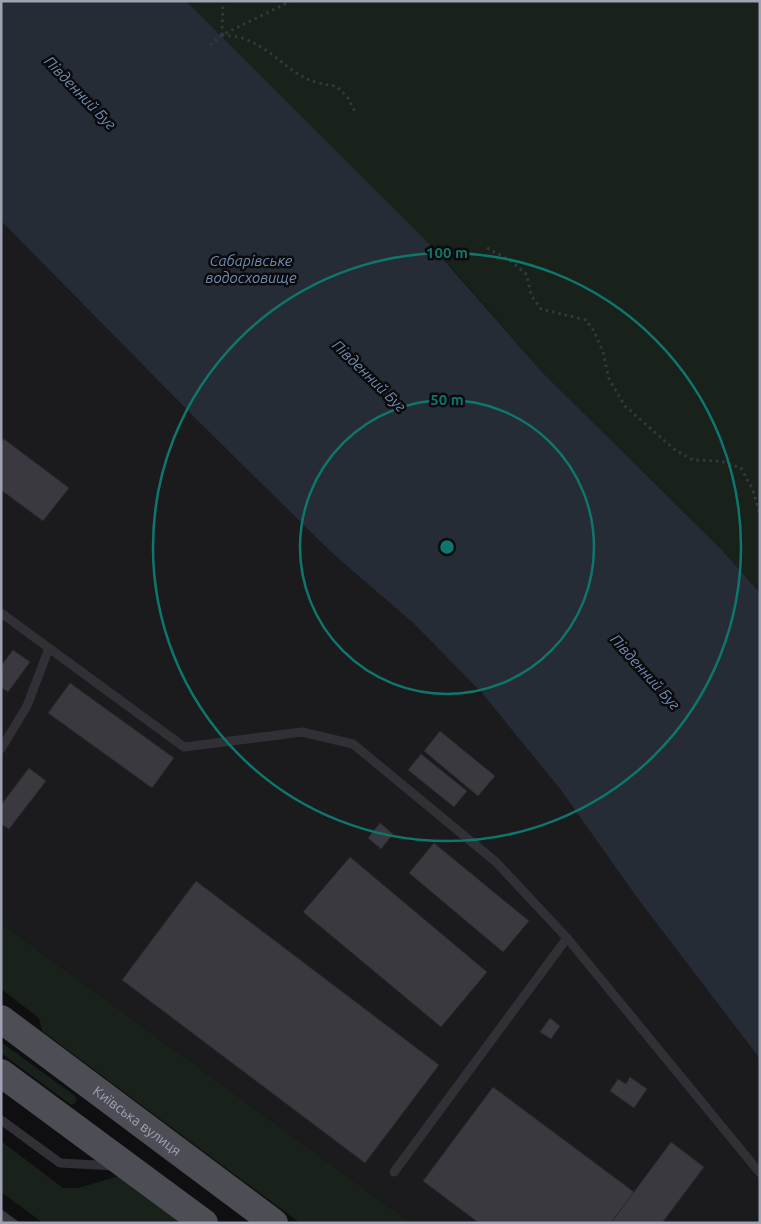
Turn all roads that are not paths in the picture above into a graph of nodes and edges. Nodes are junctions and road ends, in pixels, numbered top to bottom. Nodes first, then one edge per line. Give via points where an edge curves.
1 (1, 613) edge
2 (48, 648) junction
3 (1, 750) edge
4 (568, 938) junction
5 (1, 1019) edge
6 (1, 1073) edge
7 (102, 1095) junction
8 (1, 1120) edge
9 (76, 1129) junction
10 (129, 1167) junction
11 (394, 1172) dead end
12 (760, 1173) edge
13 (204, 1223) edge
14 (274, 1223) edge

1 - 2 lane
2 - 3 lane via 27,706
2 - 4 lane via 184,747 302,732 352,744 496,862
4 - 11 lane
4 - 12 lane
5 - 7 main road, Київська вулиця
6 - 9 main road
7 - 9 main road
7 - 14 main road, Київська вулиця
8 - 10 lane via 60,1163
9 - 10 main road
10 - 13 main road

